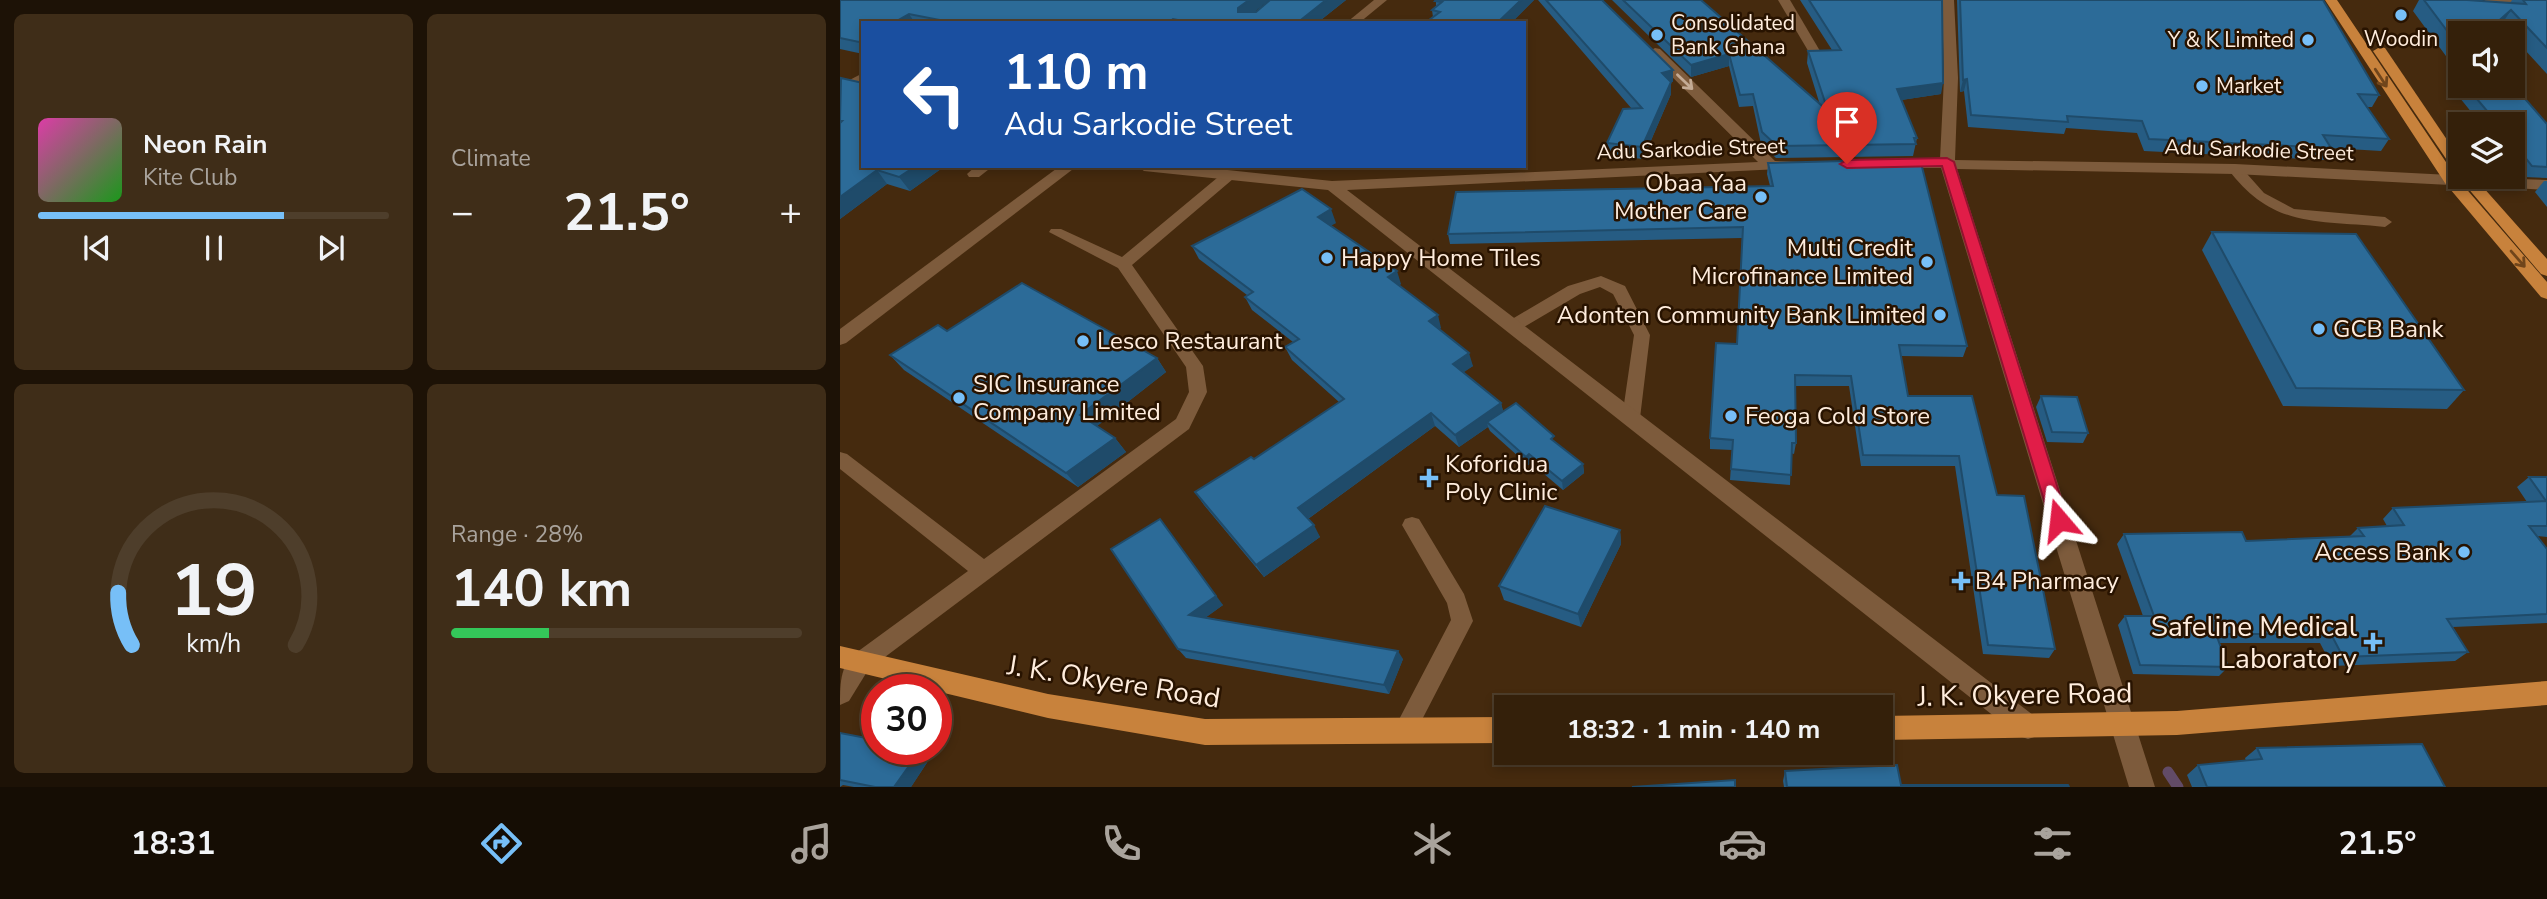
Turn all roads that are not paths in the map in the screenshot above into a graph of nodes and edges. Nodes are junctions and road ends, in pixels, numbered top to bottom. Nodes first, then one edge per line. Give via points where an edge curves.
1 (1381, 0) edge
2 (1784, 0) edge
3 (1948, 0) edge
4 (2331, 0) edge
5 (2346, 0) edge
6 (2490, 0) edge
7 (2547, 3) edge
8 (1356, 20) edge
9 (1641, 39) edge
10 (1814, 51) edge
11 (861, 79) edge
12 (840, 90) edge
13 (2448, 156) edge
14 (2448, 158) edge
15 (1947, 162) junction
16 (1880, 164) edge
17 (1812, 165) edge
18 (1771, 166) junction
19 (1067, 168) edge
20 (1161, 168) edge
21 (2235, 169) junction
22 (1228, 176) junction
23 (2448, 176) edge
24 (2525, 183) edge
25 (2547, 185) edge
26 (1332, 186) junction
27 (2471, 189) edge
28 (2473, 189) edge
29 (2385, 222) dead end
30 (1056, 232) dead end
31 (1122, 264) junction
32 (2547, 270) edge
33 (2547, 293) edge
34 (1513, 326) junction
35 (840, 338) edge
36 (1631, 418) junction
37 (840, 459) edge
38 (1412, 524) dead end
39 (984, 571) junction
40 (850, 660) edge
41 (840, 693) edge
42 (2547, 693) edge
43 (2123, 724) junction
44 (2028, 727) junction
45 (1893, 728) edge
46 (1494, 730) edge
47 (1404, 731) junction
48 (2142, 787) edge

1 - 8 lane
2 - 10 lane
3 - 15 street
4 -> 14 main road
5 - 13 main road
6 - 7 street
9 -> 18 street
11 - 12 lane
15 - 16 street, Adu Sarkodie Street
15 - 21 street, Adu Sarkodie Street
15 - 43 street
17 - 18 street, Adu Sarkodie Street
18 - 26 street, Adu Sarkodie Street
19 - 35 street
20 - 22 street, Adu Sarkodie Street
21 - 23 street, Adu Sarkodie Street
21 - 29 lane via 2259,196 2291,213
22 - 26 street, Adu Sarkodie Street
22 - 31 lane
24 - 25 street, Adu Sarkodie Street
26 - 34 street
27 -> 33 main road
28 - 32 main road
30 - 31 lane
31 - 39 lane via 1194,366 1198,392 1183,424
34 - 36 street
34 - 36 lane via 1574,290 1601,281 1619,290 1642,335
36 - 44 street
37 - 39 lane
38 - 47 lane via 1457,601 1462,621
39 - 40 lane
40 - 41 street
40 - 47 main road, J. K. Okyere Road via 1048,706 1205,732
42 - 43 main road, J. K. Okyere Road
43 - 44 main road, J. K. Okyere Road
43 - 48 street
44 - 45 main road, J. K. Okyere Road
46 - 47 main road, J. K. Okyere Road

